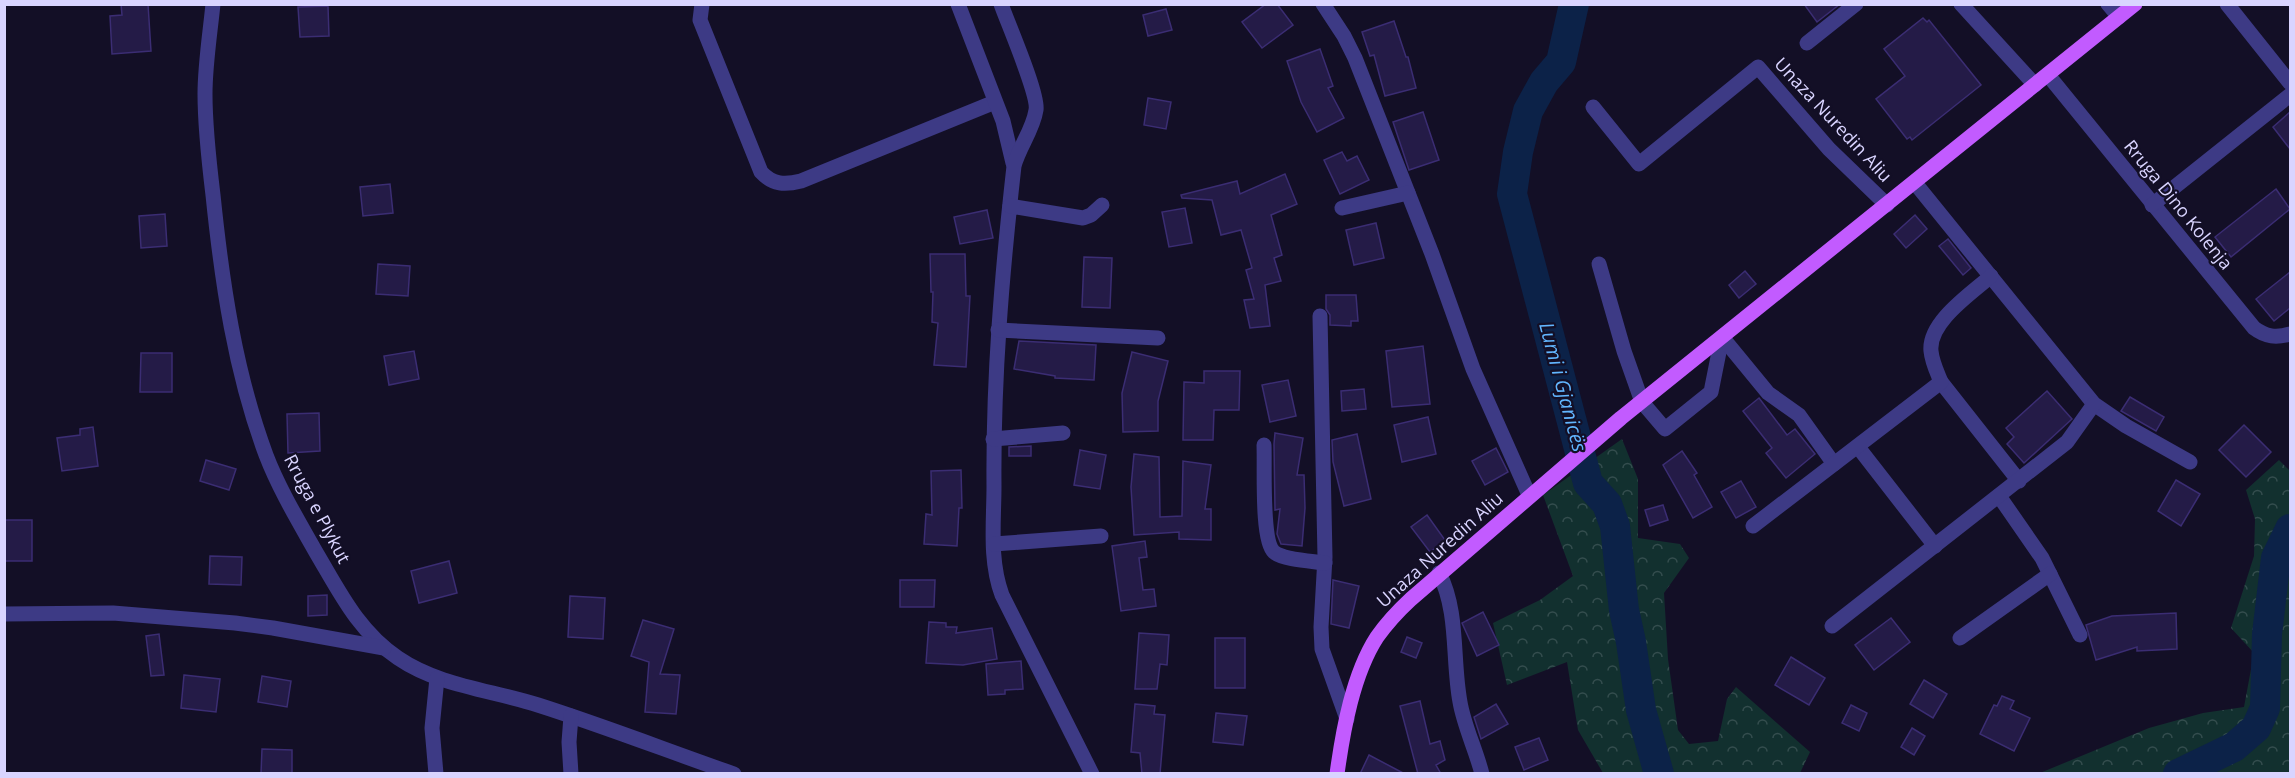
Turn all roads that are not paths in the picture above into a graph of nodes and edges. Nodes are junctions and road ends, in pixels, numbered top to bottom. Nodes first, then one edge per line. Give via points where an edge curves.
1 (213, 4) edge
2 (702, 4) edge
3 (958, 4) edge
4 (1001, 4) edge
5 (1323, 4) edge
6 (1856, 4) edge
7 (1961, 4) edge
8 (2108, 4) edge
9 (2135, 4) edge
10 (2227, 4) edge
11 (2119, 17) junction
12 (1807, 43) dead end
13 (2048, 75) junction
14 (2290, 83) edge
15 (2035, 86) junction
16 (2290, 96) edge
17 (995, 102) junction
18 (1593, 107) dead end
19 (1014, 166) junction
20 (1915, 183) junction
21 (1408, 193) junction
22 (1102, 205) dead end
23 (1887, 205) junction
24 (2152, 205) junction
25 (1010, 206) junction
26 (1342, 208) dead end
27 (1599, 264) dead end
28 (1991, 276) junction
29 (1320, 316) dead end
30 (998, 330) junction
31 (2290, 334) edge
32 (1722, 337) junction
33 (1158, 338) dead end
34 (1941, 382) junction
35 (1642, 402) junction
36 (2094, 404) junction
37 (1063, 433) dead end
38 (993, 439) junction
39 (1264, 446) dead end
40 (1857, 447) junction
41 (2190, 462) dead end
42 (1834, 464) junction
43 (2019, 481) junction
44 (1534, 491) junction
45 (1999, 496) junction
46 (1753, 526) dead end
47 (1101, 536) dead end
48 (994, 544) junction
49 (1935, 546) junction
50 (1325, 563) junction
51 (1440, 573) junction
52 (2050, 574) junction
53 (4, 614) edge
54 (1832, 626) dead end
55 (2080, 635) dead end
56 (1960, 638) dead end
57 (384, 648) junction
58 (437, 678) junction
59 (571, 716) junction
60 (1347, 719) junction
61 (436, 774) edge
62 (571, 774) edge
63 (734, 774) edge
64 (1092, 774) edge
65 (1337, 774) edge
66 (1482, 774) edge

1 - 57 street, Rruga e Plykut via 205,93 206,130 226,300 242,373 266,456 292,509 348,608
2 - 17 street via 700,20 761,172 777,183 801,181
3 - 17 street
4 - 19 street via 1037,104
5 - 21 street via 1355,58
6 - 12 street
7 - 15 street
8 - 11 street
9 - 11 main road, Unaza Nuredin Aliu
10 - 14 street
11 - 13 main road, Unaza Nuredin Aliu
13 - 15 main road, Unaza Nuredin Aliu
13 - 24 street, Rruga Dino Kolenja
15 - 20 main road, Unaza Nuredin Aliu
16 - 24 street
17 - 19 street
18 - 23 street, Unaza Nuredin Aliu via 1639,164 1758,68 1829,149
19 - 25 street
20 - 23 main road, Unaza Nuredin Aliu
20 - 28 street
21 - 26 street
21 - 44 street via 1473,369
22 - 25 street via 1083,218
23 - 32 main road, Unaza Nuredin Aliu
24 - 31 street, Rruga Dino Kolenja via 2254,328 2271,337
25 - 30 street
27 - 35 street
28 - 34 street via 1952,311 1932,337 1931,349
28 - 36 street
29 - 50 street
30 - 33 street
30 - 38 street
32 - 35 main road, Unaza Nuredin Aliu
32 - 35 street via 1711,392 1665,429
32 - 42 street via 1768,393 1799,415
34 - 40 street
34 - 43 street
35 - 44 main road, Unaza Nuredin Aliu
36 - 41 street
36 - 43 street via 2067,442
37 - 38 street
38 - 48 street
39 - 50 street via 1269,544 1282,556
40 - 42 street
40 - 49 street
42 - 46 street
43 - 45 street
44 - 51 main road, Unaza Nuredin Aliu
45 - 49 street
45 - 52 street
47 - 48 street
48 - 64 street via 994,567 1002,595
49 - 54 street
50 - 60 street via 1322,649
51 - 60 main road, Unaza Nuredin Aliu via 1392,618 1377,638 1366,658
51 - 66 street via 1450,602 1460,705
52 - 55 street
52 - 56 street
53 - 57 street via 112,613 235,623
57 - 58 street, Rruga e Plykut
58 - 59 street, Rruga e Plykut
58 - 61 street via 432,728
59 - 62 street
59 - 63 street, Rruga e Plykut
60 - 65 main road, Unaza Nuredin Aliu

